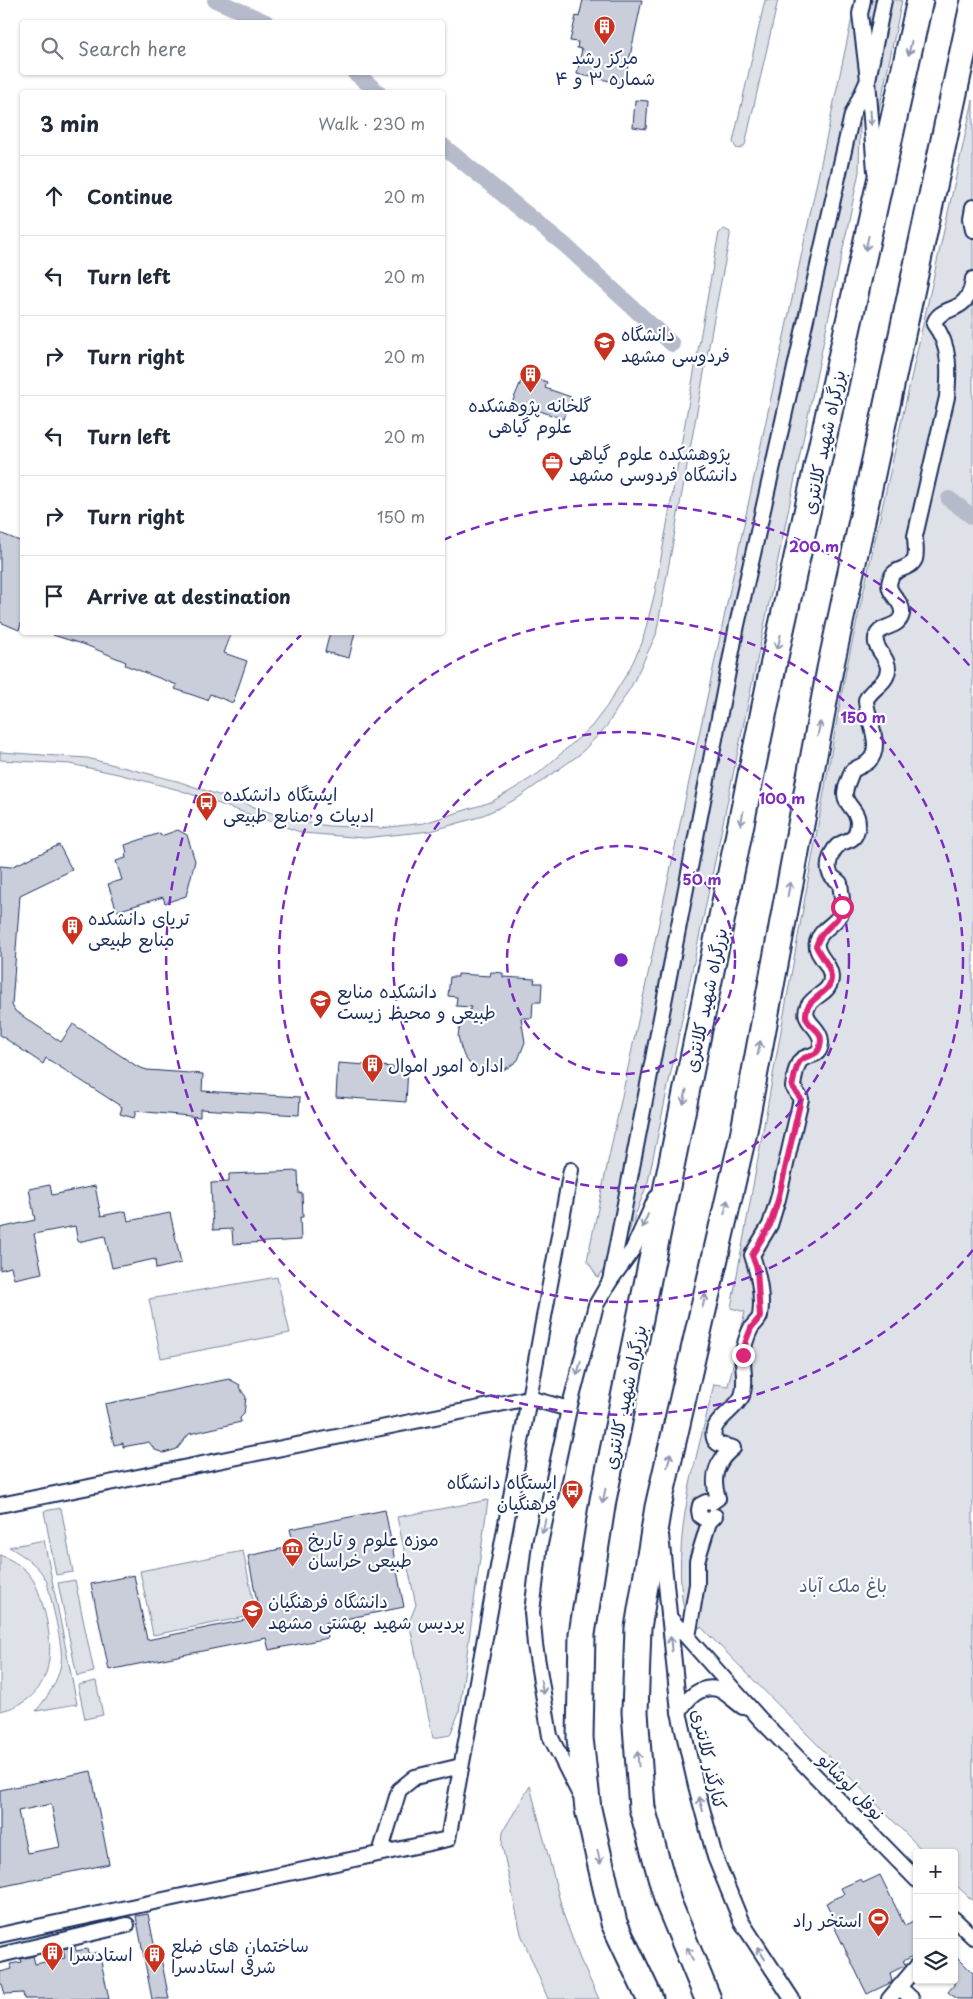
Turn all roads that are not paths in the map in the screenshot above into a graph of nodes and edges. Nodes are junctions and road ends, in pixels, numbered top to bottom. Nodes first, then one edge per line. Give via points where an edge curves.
1 (863, 0) edge
2 (884, 0) edge
3 (920, 0) edge
4 (973, 5) edge
5 (868, 80) junction
6 (877, 195) junction
7 (973, 207) edge
8 (973, 230) edge
9 (973, 279) edge
10 (672, 1161) junction
11 (572, 1170) dead end
12 (610, 1281) junction
13 (529, 1398) junction
14 (569, 1409) junction
15 (0, 1505) edge
16 (658, 1507) junction
17 (669, 1617) junction
18 (688, 1637) junction
19 (679, 1712) junction
20 (760, 1719) junction
21 (461, 1766) junction
22 (588, 1809) junction
23 (380, 1853) junction
24 (913, 1876) edge
25 (958, 1923) edge
26 (127, 1925) dead end
27 (0, 1935) edge
28 (973, 1937) edge
29 (0, 1955) edge
30 (913, 1971) edge
31 (899, 1987) junction
32 (791, 1998) edge
33 (650, 1999) edge
34 (708, 1999) edge
35 (889, 1999) edge
36 (912, 1999) edge

1 - 5 street via 860,14
2 - 5 street
3 -> 6 highway, بزرگراه شهید کلانتری
16 -> 4 highway via 743,1136 830,669
5 -> 6 street
5 - 12 street via 852,115 737,624
6 -> 10 highway, بزرگراه شهید کلانتری via 775,657
7 - 8 street
9 - 18 street via 966,300 940,314 934,324 941,332 947,349 947,397 915,536 915,558 906,568 898,569 889,583 890,592 901,605 902,613 899,621 878,632 876,638 876,645 888,668 886,678 866,700 875,742 874,753 871,759 852,771 846,788 845,796 858,817 856,834 839,844 830,860 829,870 840,882 841,914 824,929 816,946 832,977 829,987 808,1006 806,1017 818,1030 820,1048 815,1055 798,1063 792,1087 801,1099 778,1200 770,1225 752,1255 757,1269 760,1317 746,1341 741,1398 729,1413 720,1418 714,1432 718,1444 733,1448 716,1470 718,1498 711,1503 700,1504 700,1516 712,1519 697,1561 697,1584
10 -> 12 street via 633,1249
10 -> 22 highway, بزرگراه شهید کلانتری via 603,1500 582,1634 580,1738
11 - 13 street
12 -> 14 street via 596,1306
13 - 14 street
13 - 15 street
13 - 21 street
14 -> 22 street via 540,1544 532,1612 550,1736
16 - 17 street, کنارگذر کلانتری
34 -> 16 highway via 668,1902 642,1808 635,1712 638,1628
17 - 18 street, نوفل لوشاتو
19 -> 17 street, کنارگذر کلانتری
18 - 20 street, نوفل لوشاتو
19 - 20 street, نوفل لوشاتو via 688,1698 701,1690 717,1689
32 -> 19 street, کنارگذر کلانتری via 741,1921 715,1857
20 - 24 street, نوفل لوشاتو
21 - 23 street via 415,1778 399,1790
21 - 23 street via 448,1839
22 -> 33 highway, بزرگراه شهید کلانتری via 614,1923
23 - 27 street
25 - 28 street
26 - 29 street
30 - 31 street
31 - 35 street
31 - 36 street

